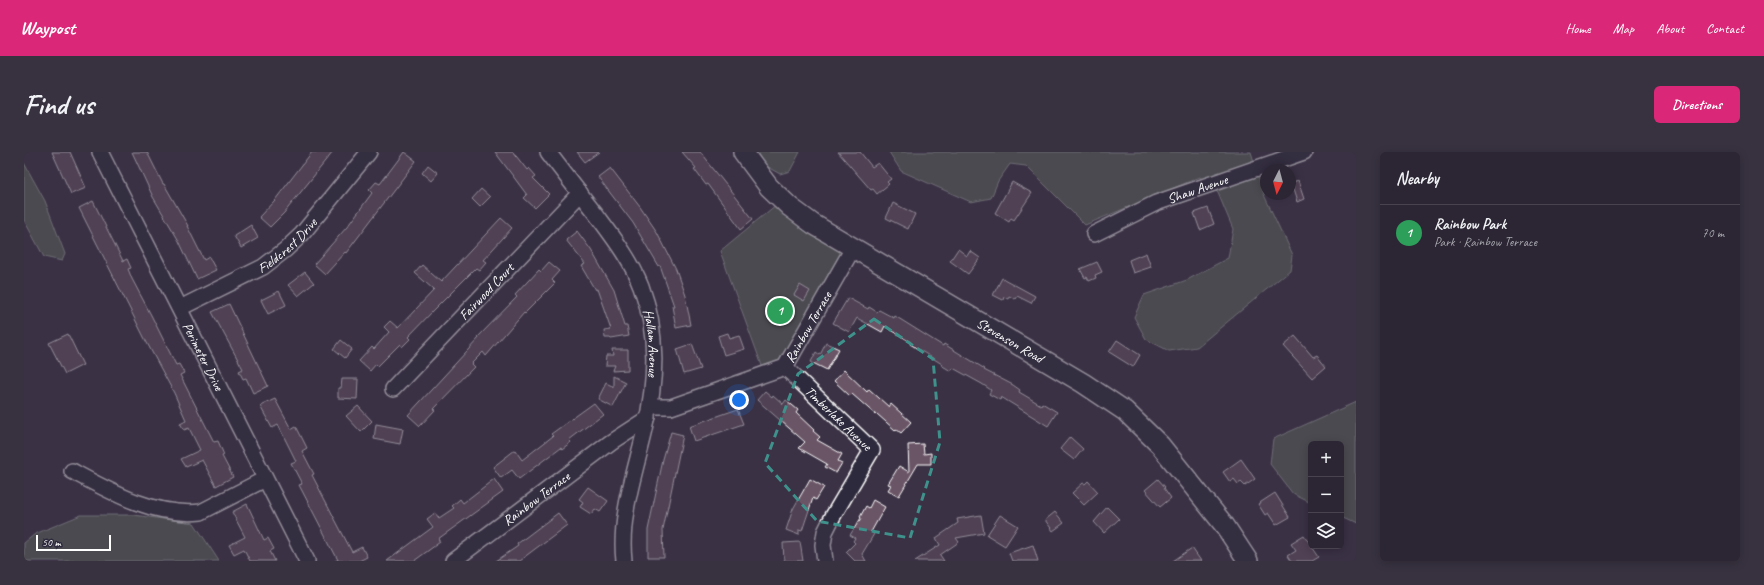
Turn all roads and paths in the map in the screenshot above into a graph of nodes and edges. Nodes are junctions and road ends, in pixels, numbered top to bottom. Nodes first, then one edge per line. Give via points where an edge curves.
1 (100, 152) edge
2 (369, 152) edge
3 (548, 152) edge
4 (743, 152) edge
5 (1304, 152) edge
6 (580, 193) junction
7 (1094, 234) dead end
8 (854, 248) junction
9 (180, 308) junction
10 (786, 367) junction
11 (393, 389) dead end
12 (649, 412) junction
13 (620, 438) junction
14 (640, 452) junction
15 (72, 471) dead end
16 (265, 479) junction
17 (307, 561) edge
18 (453, 561) edge
19 (624, 561) edge
20 (825, 561) edge
21 (1248, 561) edge

1 - 9 street, Perimeter Drive
2 - 9 street, Fieldcrest Drive via 302,234 285,250 263,267
3 - 6 street, Hallam Avenue
4 - 8 main road, Stevenson Road via 769,187 790,207
5 - 7 street, Shaw Avenue via 1156,203
6 - 11 street, Fairwood Court
6 - 12 street, Hallam Avenue via 617,241 641,286 650,317 654,350 655,374
8 - 10 street, Rainbow Terrace
8 - 21 main road, Stevenson Road via 1083,383 1125,411 1160,445 1225,526
9 - 16 street, Perimeter Drive
10 - 12 street, Rainbow Terrace
10 - 20 street, Timberlake Avenue via 872,450 825,532
12 - 13 street, Rainbow Terrace
12 - 14 street, Hallam Avenue
13 - 14 street
13 - 18 street, Rainbow Terrace
14 - 19 street, Hallam Avenue via 623,531
15 - 16 street via 128,500 191,513 201,512
16 - 17 street, Perimeter Drive

